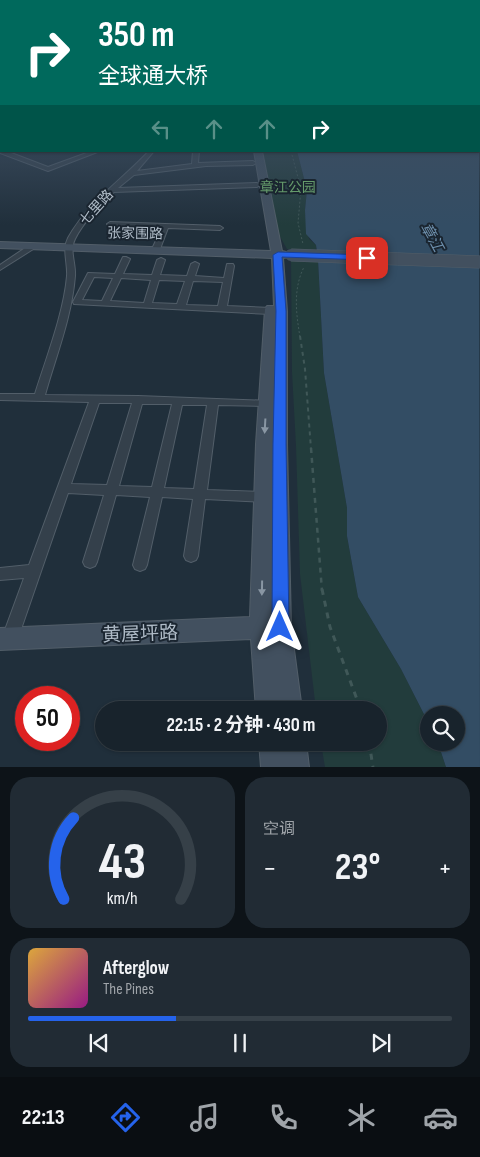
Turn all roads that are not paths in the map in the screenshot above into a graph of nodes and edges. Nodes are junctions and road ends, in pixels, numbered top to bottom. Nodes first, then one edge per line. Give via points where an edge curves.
1 (7, 154) edge
2 (90, 154) edge
3 (149, 154) edge
4 (196, 154) edge
5 (254, 155) edge
6 (195, 165) junction
7 (132, 172) junction
8 (257, 185) junction
9 (111, 190) junction
10 (110, 224) dead end
11 (166, 226) junction
12 (220, 228) dead end
13 (0, 245) edge
14 (34, 246) junction
15 (68, 247) junction
16 (156, 248) junction
17 (279, 253) junction
18 (126, 259) dead end
19 (161, 260) dead end
20 (480, 260) edge
21 (195, 264) dead end
22 (230, 266) dead end
23 (0, 268) edge
24 (118, 276) junction
25 (155, 278) junction
26 (190, 279) junction
27 (227, 280) junction
28 (105, 303) junction
29 (147, 305) junction
30 (181, 306) junction
31 (222, 308) junction
32 (271, 311) junction
33 (0, 397) edge
34 (39, 398) junction
35 (95, 399) junction
36 (138, 399) junction
37 (178, 401) junction
38 (213, 402) junction
39 (267, 403) junction
40 (63, 488) junction
41 (112, 490) junction
42 (157, 492) junction
43 (200, 494) junction
44 (264, 497) junction
45 (191, 556) dead end
46 (90, 562) dead end
47 (140, 565) dead end
48 (34, 571) junction
49 (0, 574) edge
50 (270, 627) junction
51 (5, 638) edge
52 (269, 701) edge
53 (287, 701) edge
54 (273, 751) edge
55 (294, 751) edge
56 (274, 767) edge
57 (296, 767) edge

1 - 2 street via 48,169
3 - 7 street, 七里路
4 - 6 street
5 - 6 street
5 - 8 main road
5 - 17 main road
6 - 7 street
7 - 9 street, 七里路
8 - 9 street
8 - 17 main road
9 - 15 street, 七里路 via 80,225
10 - 11 street
11 - 12 street
11 - 16 street
13 - 14 main road, 张家围路
14 - 15 main road, 张家围路
14 - 23 street
15 - 16 main road, 张家围路
15 - 34 street via 70,275 66,305
16 - 17 main road, 张家围路
17 - 20 main road, 张家围路, bridge
17 - 32 main road
17 - 50 main road via 279,444
18 - 24 street
19 - 25 street
21 - 26 street
22 - 27 street
24 - 25 street
24 - 28 street
24 - 28 street via 91,274 77,302
25 - 26 street
25 - 29 street
26 - 27 street
26 - 30 street
27 - 31 street
28 - 29 street
29 - 30 street
30 - 31 street
31 - 32 street
32 - 39 main road
33 - 34 street
34 - 35 street
35 - 36 street
35 - 40 street
36 - 37 street
36 - 41 street
37 - 38 street
37 - 42 street
38 - 39 street
38 - 43 street
39 -> 44 main road
40 - 41 street
40 - 48 street
41 - 42 street
41 - 46 street
42 - 43 street
42 - 47 street
43 - 44 street
43 - 45 street
44 -> 50 main road
48 - 49 street
48 - 51 street
50 - 51 main road, 黄屋坪路
50 - 52 main road
50 - 53 main road
54 - 56 main road
55 - 57 main road

